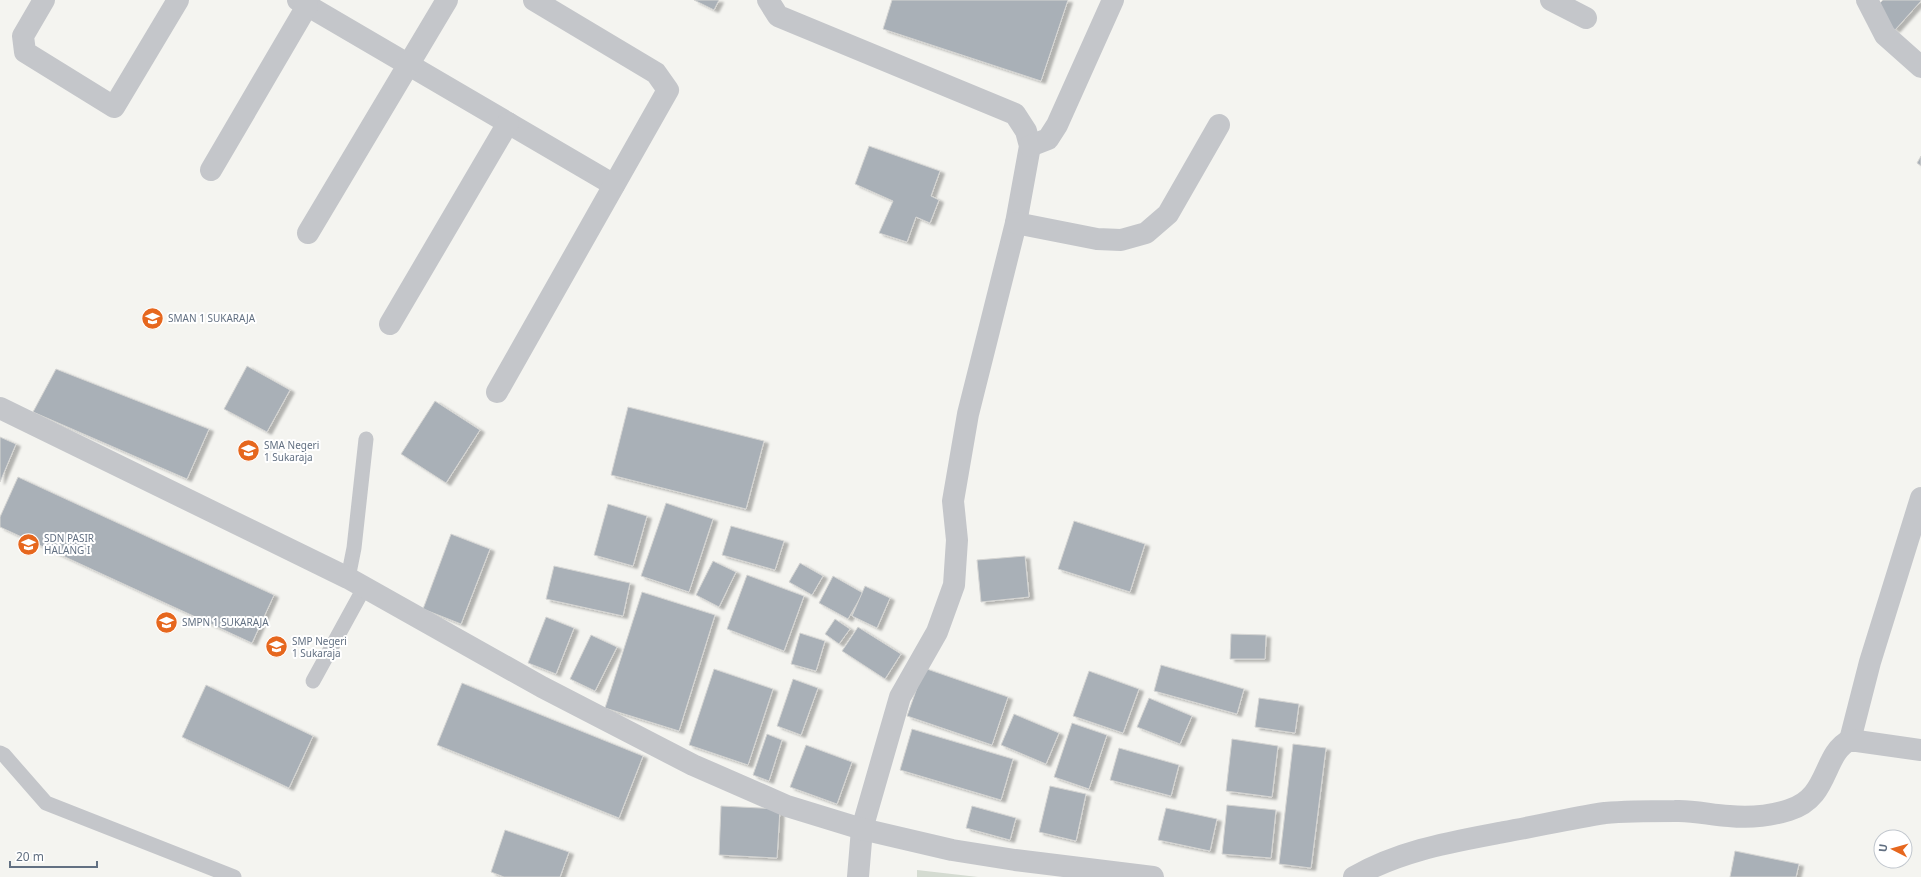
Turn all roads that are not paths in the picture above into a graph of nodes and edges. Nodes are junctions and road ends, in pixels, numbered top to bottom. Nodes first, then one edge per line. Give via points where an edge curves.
1 (44, 0) edge
2 (178, 0) edge
3 (447, 0) edge
4 (534, 0) edge
5 (768, 0) edge
6 (1113, 0) edge
7 (1551, 0) edge
8 (1867, 0) edge
9 (302, 3) edge
10 (1586, 18) dead end
11 (409, 65) junction
12 (1921, 67) edge
13 (508, 123) junction
14 (1220, 124) dead end
15 (1030, 146) junction
16 (211, 170) dead end
17 (614, 185) junction
18 (1016, 223) junction
19 (308, 233) dead end
20 (390, 324) dead end
21 (497, 392) dead end
22 (0, 408) edge
23 (366, 440) dead end
24 (1921, 498) edge
25 (356, 583) junction
26 (313, 681) dead end
27 (1850, 740) junction
28 (1921, 750) edge
29 (0, 753) edge
30 (862, 829) junction
31 (234, 877) edge
32 (858, 877) edge
33 (1153, 877) edge
34 (1354, 877) edge

1 - 2 street via 22,36 25,52 114,107
3 - 11 street
4 - 17 street via 656,73 668,90
5 - 15 street via 778,16 1015,114 1026,131
6 - 15 street via 1057,125 1048,139
7 - 10 street
8 - 12 street via 1885,35
9 - 11 street
9 - 16 street
11 - 13 street
11 - 19 street
13 - 17 street
13 - 20 street
14 - 18 street via 1168,214 1146,233 1121,240 1097,240
15 - 18 street
17 - 21 street
18 - 30 street via 968,414 959,465 953,501 957,540 954,585 937,632 900,697
22 - 25 street
23 - 25 lane via 354,548
24 - 27 street via 1870,662
25 - 26 lane
25 - 30 street via 542,687 692,765 787,806
27 - 28 street
27 - 34 street via 1843,744 1835,755 1822,784 1808,801 1790,810 1761,816 1677,811 1606,813 1438,844 1409,852
29 - 31 lane via 4,754 46,803
30 - 32 street
30 - 33 street via 952,850

